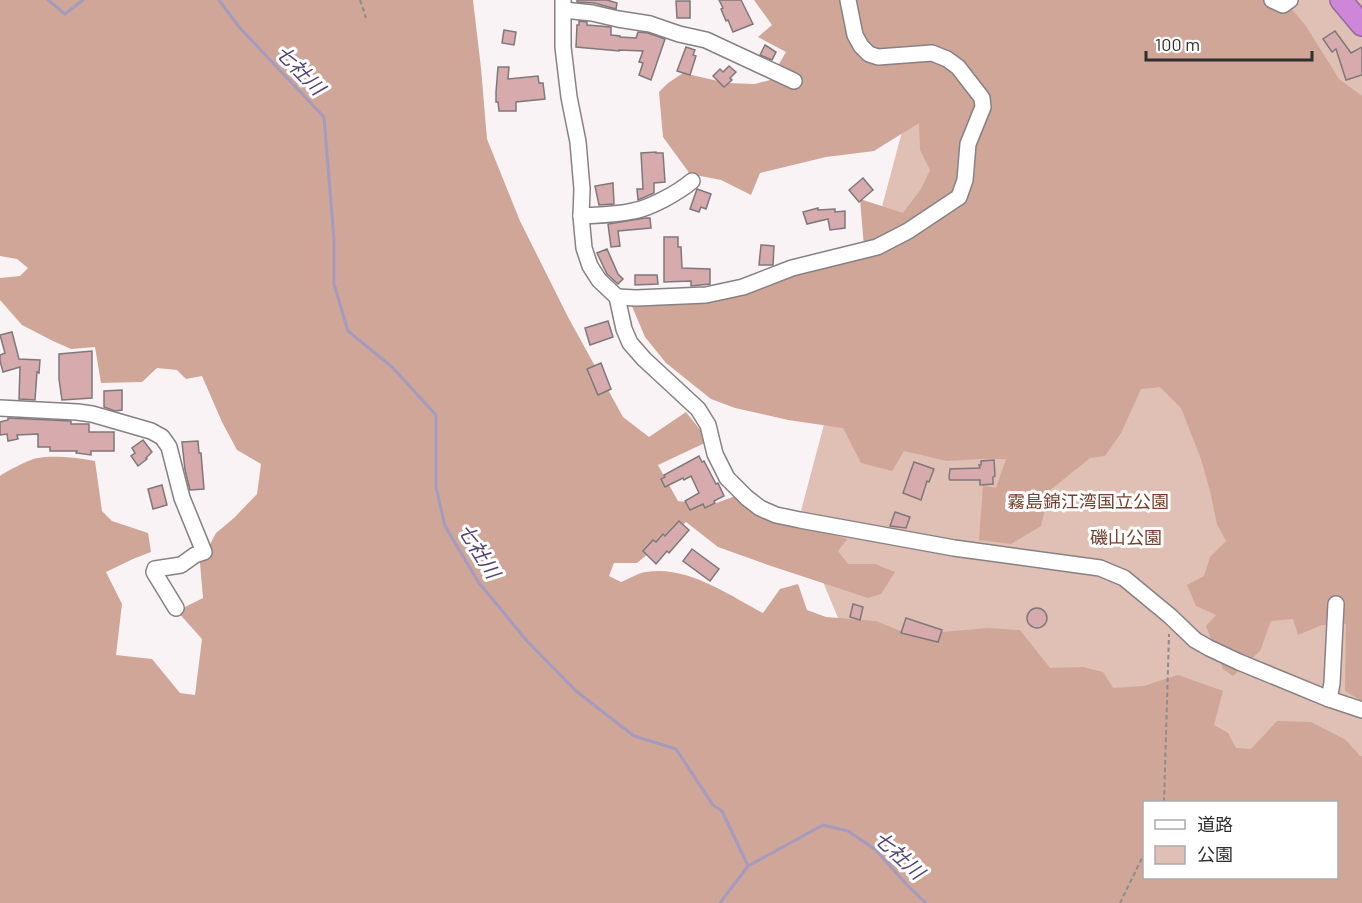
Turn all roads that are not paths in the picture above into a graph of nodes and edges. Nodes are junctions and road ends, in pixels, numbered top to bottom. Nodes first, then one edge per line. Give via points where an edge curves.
1 (848, 0) edge
2 (1272, 0) edge
3 (1290, 0) edge
4 (1341, 0) edge
5 (563, 5) edge
6 (1362, 25) edge
7 (794, 81) dead end
8 (692, 181) dead end
9 (581, 216) junction
10 (617, 297) junction
11 (0, 408) edge
12 (1336, 604) dead end
13 (176, 608) dead end
14 (1329, 699) junction
15 (1362, 710) edge

1 - 10 street via 855,35 869,54 878,57 932,53 958,67 982,98 983,107 968,144 965,180 959,197 877,247 792,268 743,287 706,295
2 - 3 street via 1283,5
4 - 6 highway
5 - 7 street via 706,40
5 - 9 street via 563,47 578,142
8 - 9 street via 635,211
9 - 10 street via 590,266
10 - 14 street via 630,343 699,409 727,478 760,508 776,515 954,548 1113,572 1195,640
11 - 13 street via 92,414 151,430 162,437 169,447 204,552 181,565 155,569
12 - 14 street
14 - 15 street

